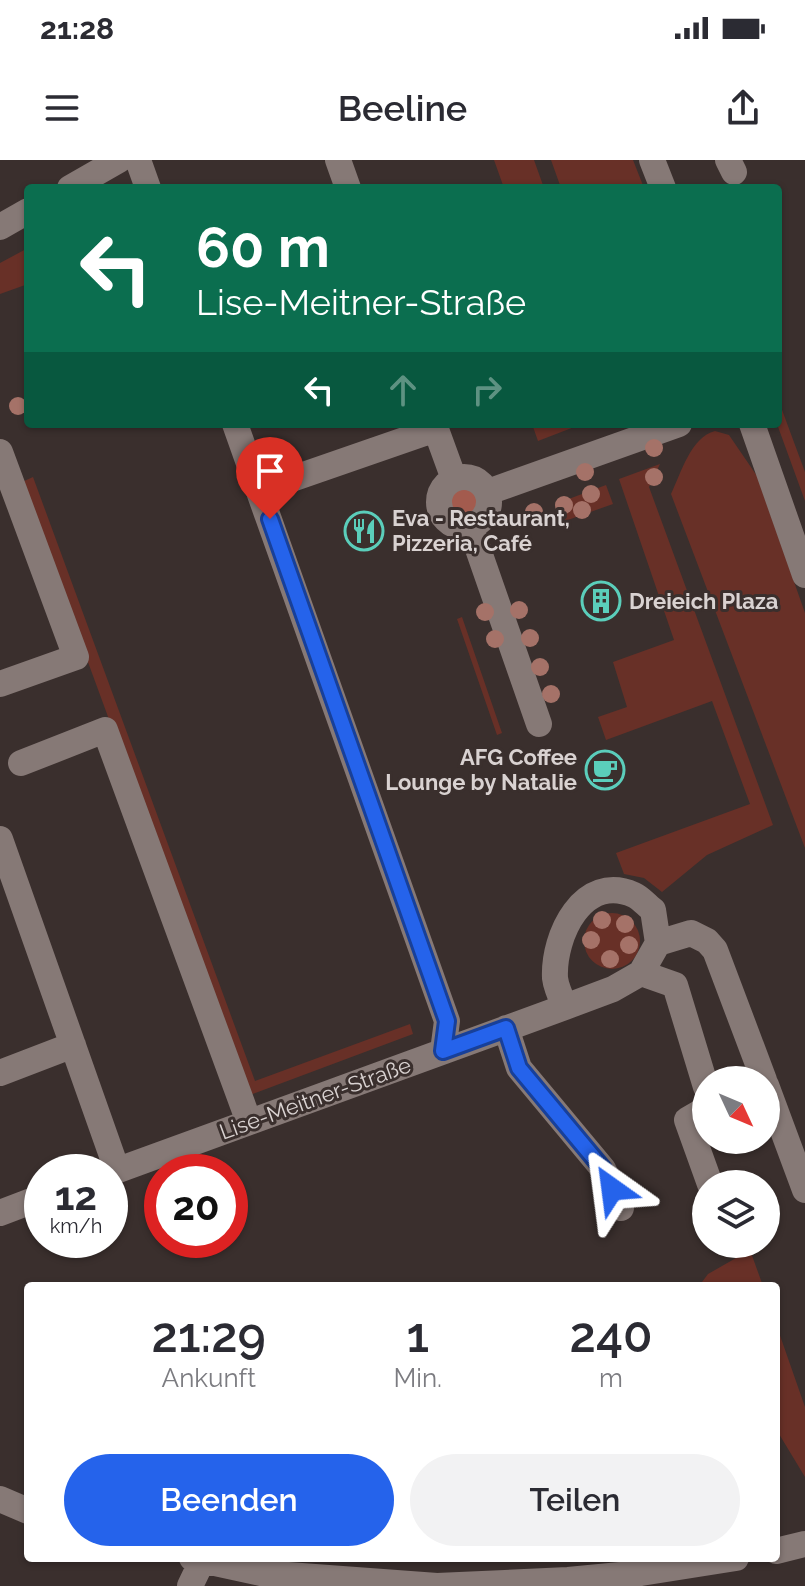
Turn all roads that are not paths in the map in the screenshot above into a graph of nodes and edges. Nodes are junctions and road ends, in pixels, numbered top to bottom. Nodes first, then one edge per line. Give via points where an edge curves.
1 (119, 160) edge
2 (138, 160) edge
3 (338, 160) edge
4 (652, 160) edge
5 (77, 184) edge
6 (147, 184) edge
7 (347, 184) edge
8 (661, 184) edge
9 (24, 213) edge
10 (1, 224) edge
11 (237, 428) edge
12 (430, 428) edge
13 (436, 428) edge
14 (668, 428) edge
15 (753, 428) edge
16 (0, 452) edge
17 (454, 479) junction
18 (260, 490) junction
19 (488, 492) junction
20 (470, 526) junction
21 (805, 575) edge
22 (0, 684) edge
23 (539, 724) dead end
24 (21, 763) dead end
25 (0, 839) edge
26 (658, 943) junction
27 (641, 973) junction
28 (565, 1007) junction
29 (506, 1028) junction
30 (73, 1045) junction
31 (443, 1051) junction
32 (700, 1066) edge
33 (759, 1066) edge
34 (0, 1073) edge
35 (692, 1117) edge
36 (249, 1122) junction
37 (780, 1123) edge
38 (692, 1134) edge
39 (108, 1154) edge
40 (128, 1166) edge
41 (805, 1190) edge
42 (24, 1204) edge
43 (621, 1208) dead end
44 (0, 1213) edge
45 (0, 1499) edge
46 (24, 1509) edge
47 (805, 1544) edge
48 (780, 1550) edge
49 (196, 1562) edge
50 (211, 1562) edge
51 (718, 1562) edge
52 (568, 1569) edge
53 (642, 1579) edge
54 (190, 1586) edge
55 (437, 1586) edge

1 - 5 street
2 - 6 street
3 - 7 street
4 - 8 street
9 - 10 street
11 - 18 street
12 - 18 street
13 - 17 street
14 - 19 street
15 - 21 street
16 - 22 street via 76,657
17 - 19 street via 471,477
17 - 20 street via 439,496 441,513 453,525
18 - 31 street via 447,1021
19 - 20 street via 488,510
20 - 23 street
24 - 36 street via 105,730
25 - 30 street
26 - 27 street
26 - 28 street via 653,910 635,895 614,890 587,898 571,915 558,948 555,979
26 - 33 street via 691,933 715,950
27 - 28 street, Lise-Meitner-Straße
27 - 32 street via 675,985
28 - 29 street, Lise-Meitner-Straße
29 - 31 street, Lise-Meitner-Straße
29 - 43 street via 519,1068 603,1169
30 - 34 street
30 - 39 street
31 - 36 street, Lise-Meitner-Straße
35 - 38 street via 687,1120
36 - 40 street, Lise-Meitner-Straße
37 - 41 street
42 - 44 street
45 - 46 street
47 - 48 street
49 - 54 street
50 - 55 street via 261,1573
51 - 53 street
52 - 53 street
52 - 55 street

